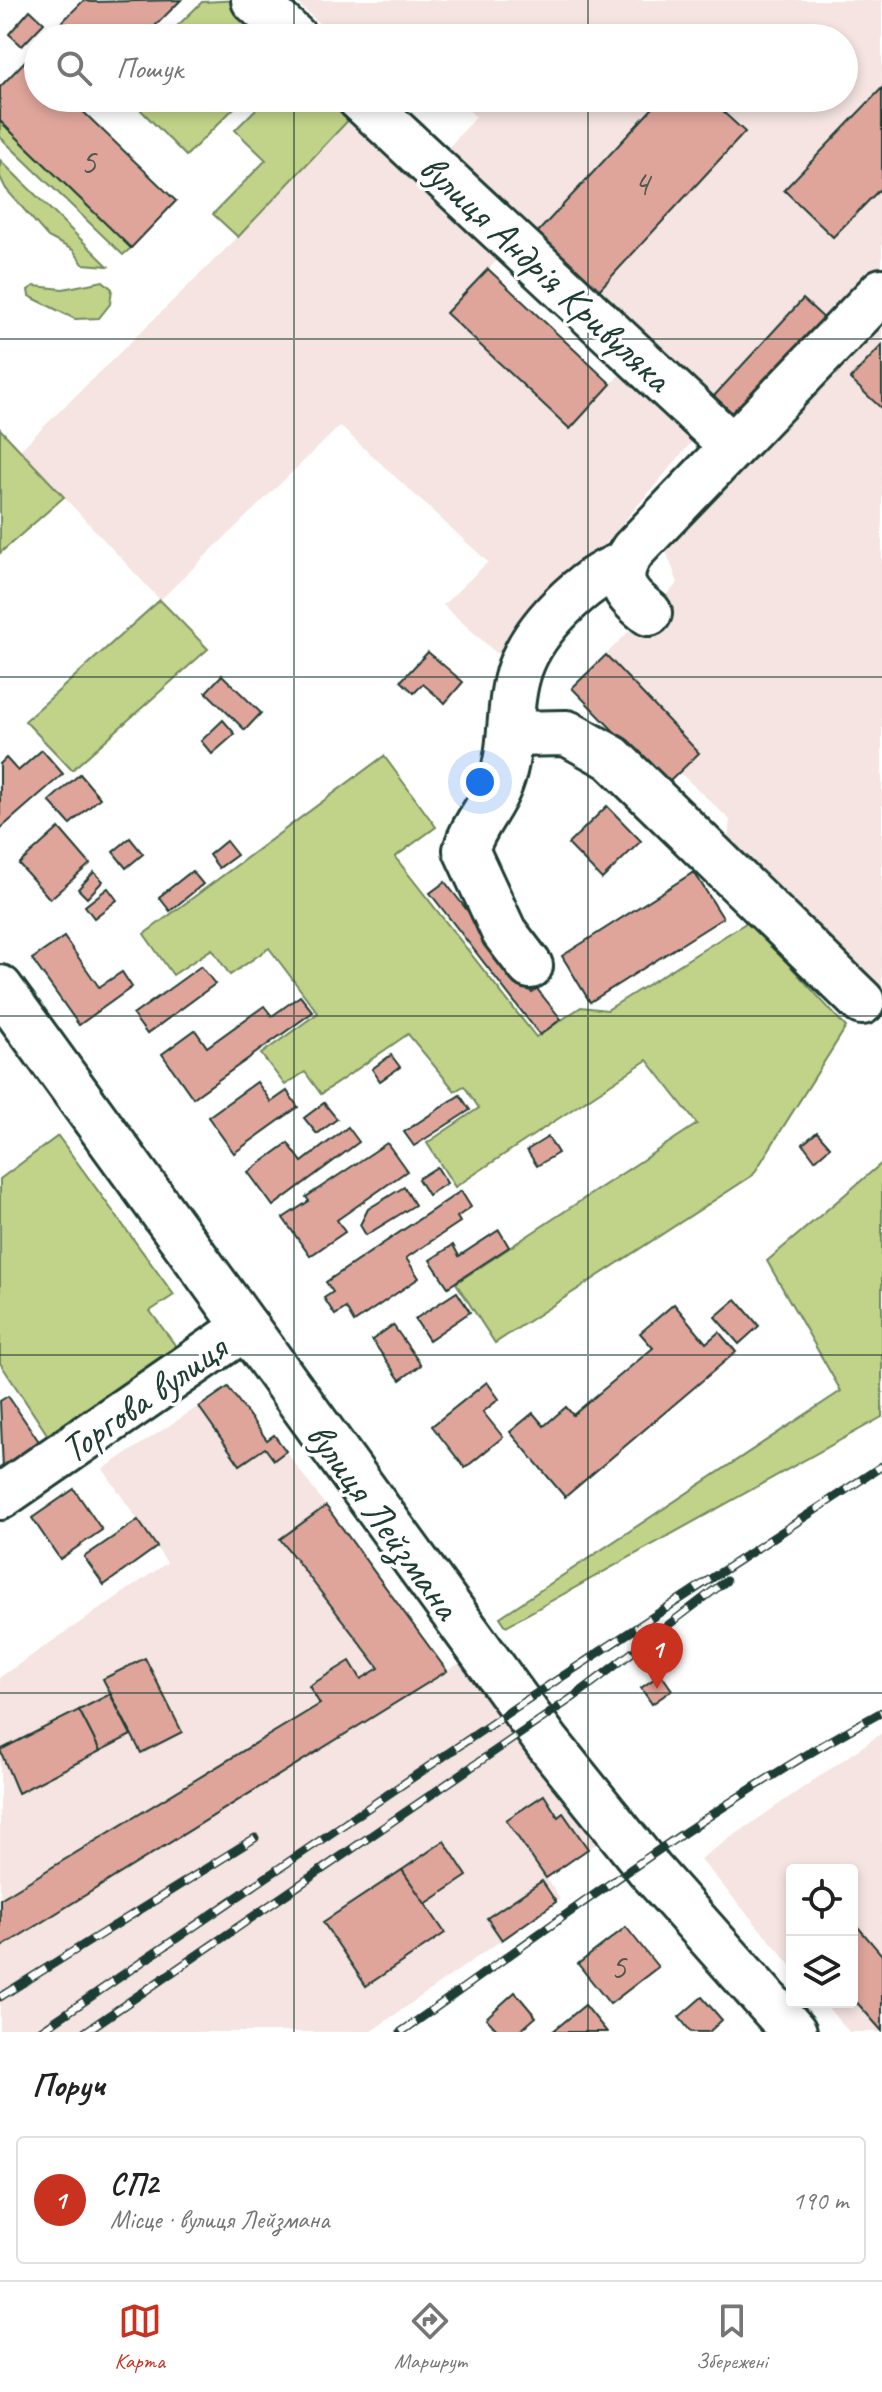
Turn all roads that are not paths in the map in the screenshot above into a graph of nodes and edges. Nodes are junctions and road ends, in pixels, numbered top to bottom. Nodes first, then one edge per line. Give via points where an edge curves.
1 (254, 0) edge
2 (280, 24) edge
3 (374, 112) edge
4 (882, 291) edge
5 (732, 446) junction
6 (622, 565) junction
7 (649, 613) dead end
8 (510, 734) junction
9 (530, 966) dead end
10 (0, 988) edge
11 (862, 1002) dead end
12 (246, 1327) junction
13 (0, 1497) edge
14 (794, 2032) edge

1 - 2 street
3 - 5 street, вулиця Андрія Кривуляка
4 - 5 street
5 - 6 street
6 - 7 street via 627,592
6 - 8 street via 582,586 530,648 519,669
8 - 9 street via 500,785 466,850 504,932
8 - 11 street via 567,733 612,758
10 - 12 street, вулиця Лейзмана
12 - 13 street, Торгова вулиця
12 - 14 street, вулиця Лейзмана via 547,1742 650,1870

